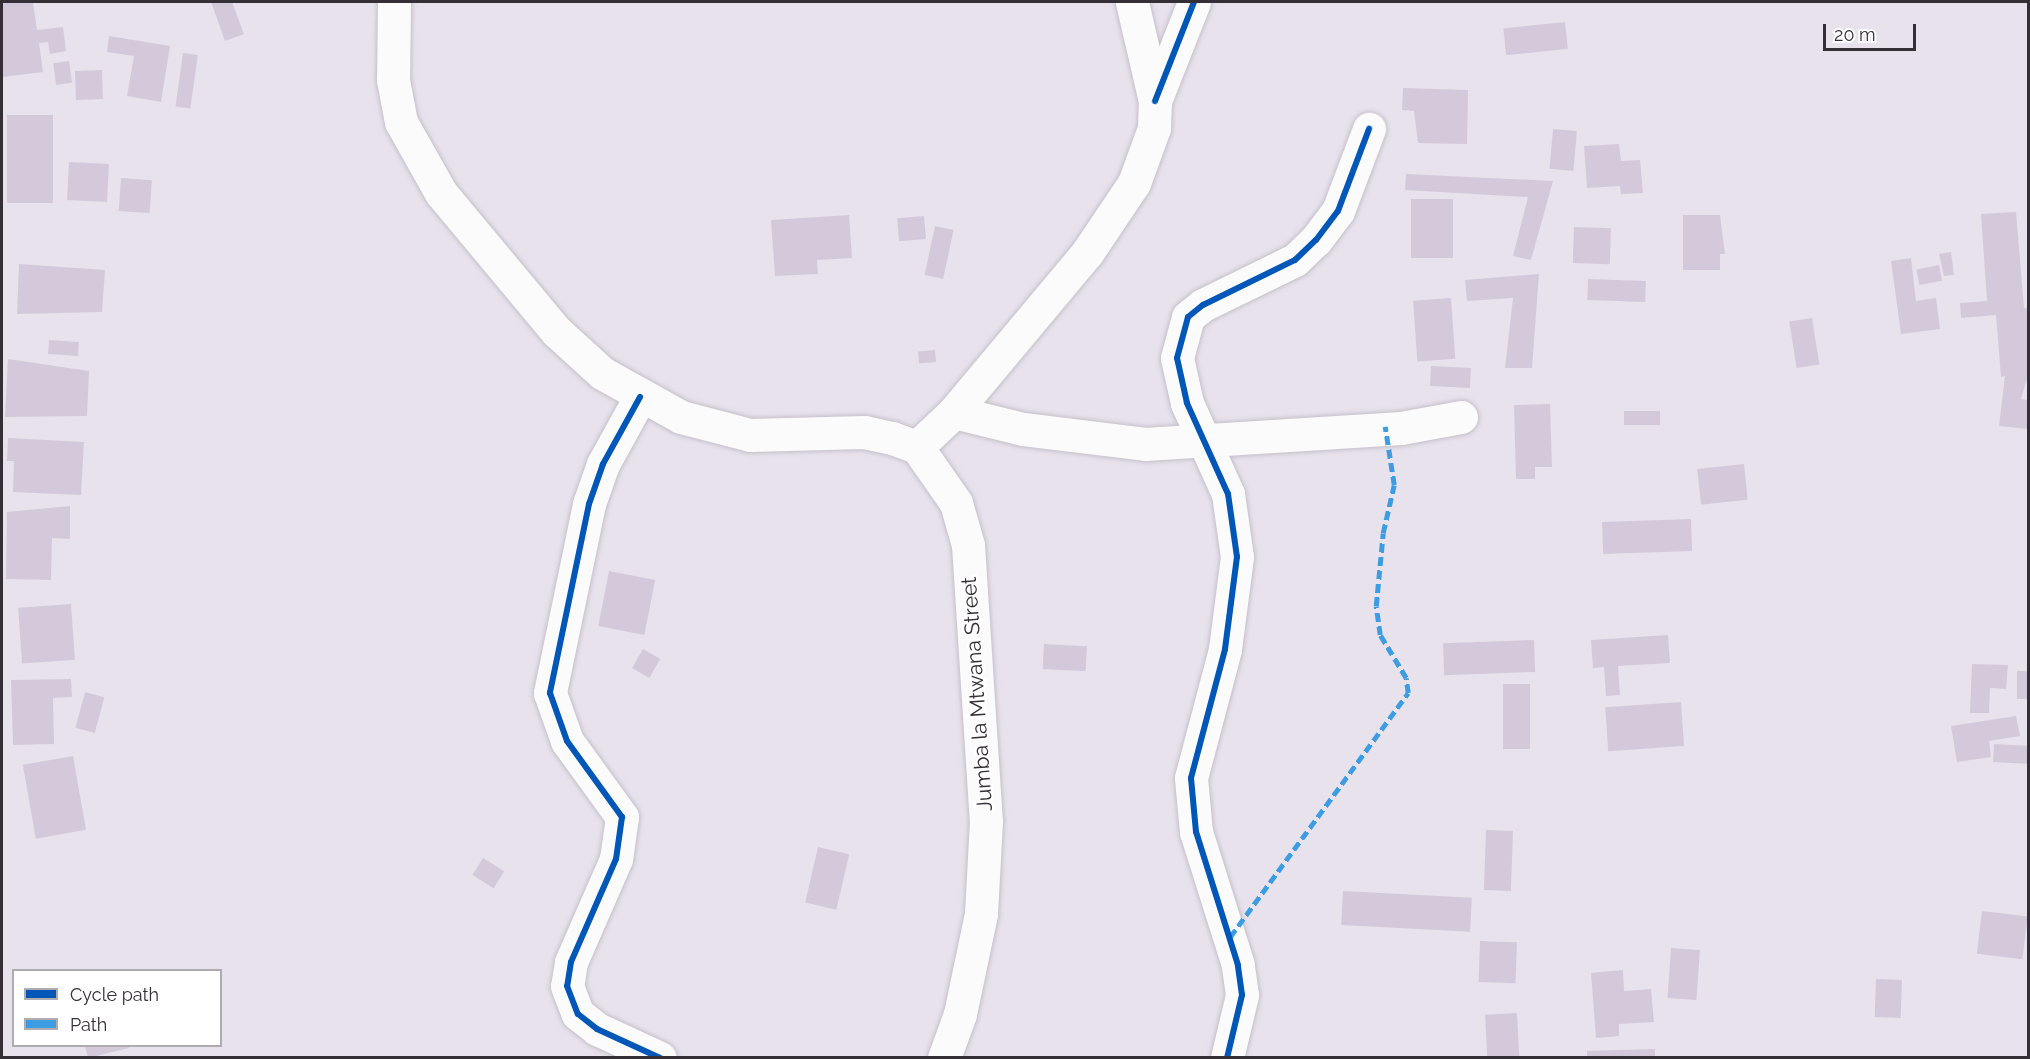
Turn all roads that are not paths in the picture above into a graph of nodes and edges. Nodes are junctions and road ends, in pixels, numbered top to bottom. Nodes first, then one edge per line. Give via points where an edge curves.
1 (394, 2) edge
2 (1132, 2) edge
3 (1194, 2) edge
4 (1155, 101) junction
5 (1368, 129) dead end
6 (640, 397) junction
7 (954, 412) junction
8 (1461, 417) dead end
9 (1204, 444) junction
10 (917, 447) junction
11 (660, 1058) edge
12 (944, 1058) edge
13 (1227, 1058) edge

1 - 6 street via 393,80 401,122 441,193 556,331 602,373
2 - 4 street
3 - 4 street
4 - 7 street via 1154,128 1134,183 1087,253
5 - 9 street via 1338,211 1316,240 1295,260 1203,305 1188,317 1177,358
6 - 10 street via 681,417 750,435 864,432
6 - 11 street via 603,464 589,504 550,693 567,741 622,817 616,859 571,962 567,986 578,1014 597,1029
7 - 9 street via 1088,439
7 - 10 street
8 - 9 street via 1417,426
9 - 13 street via 1228,494 1237,557 1225,649 1191,778 1196,832 1238,965 1242,995
10 - 12 street, Jumba la Mtwana Street via 956,503 968,545 983,717 981,914 960,1014

